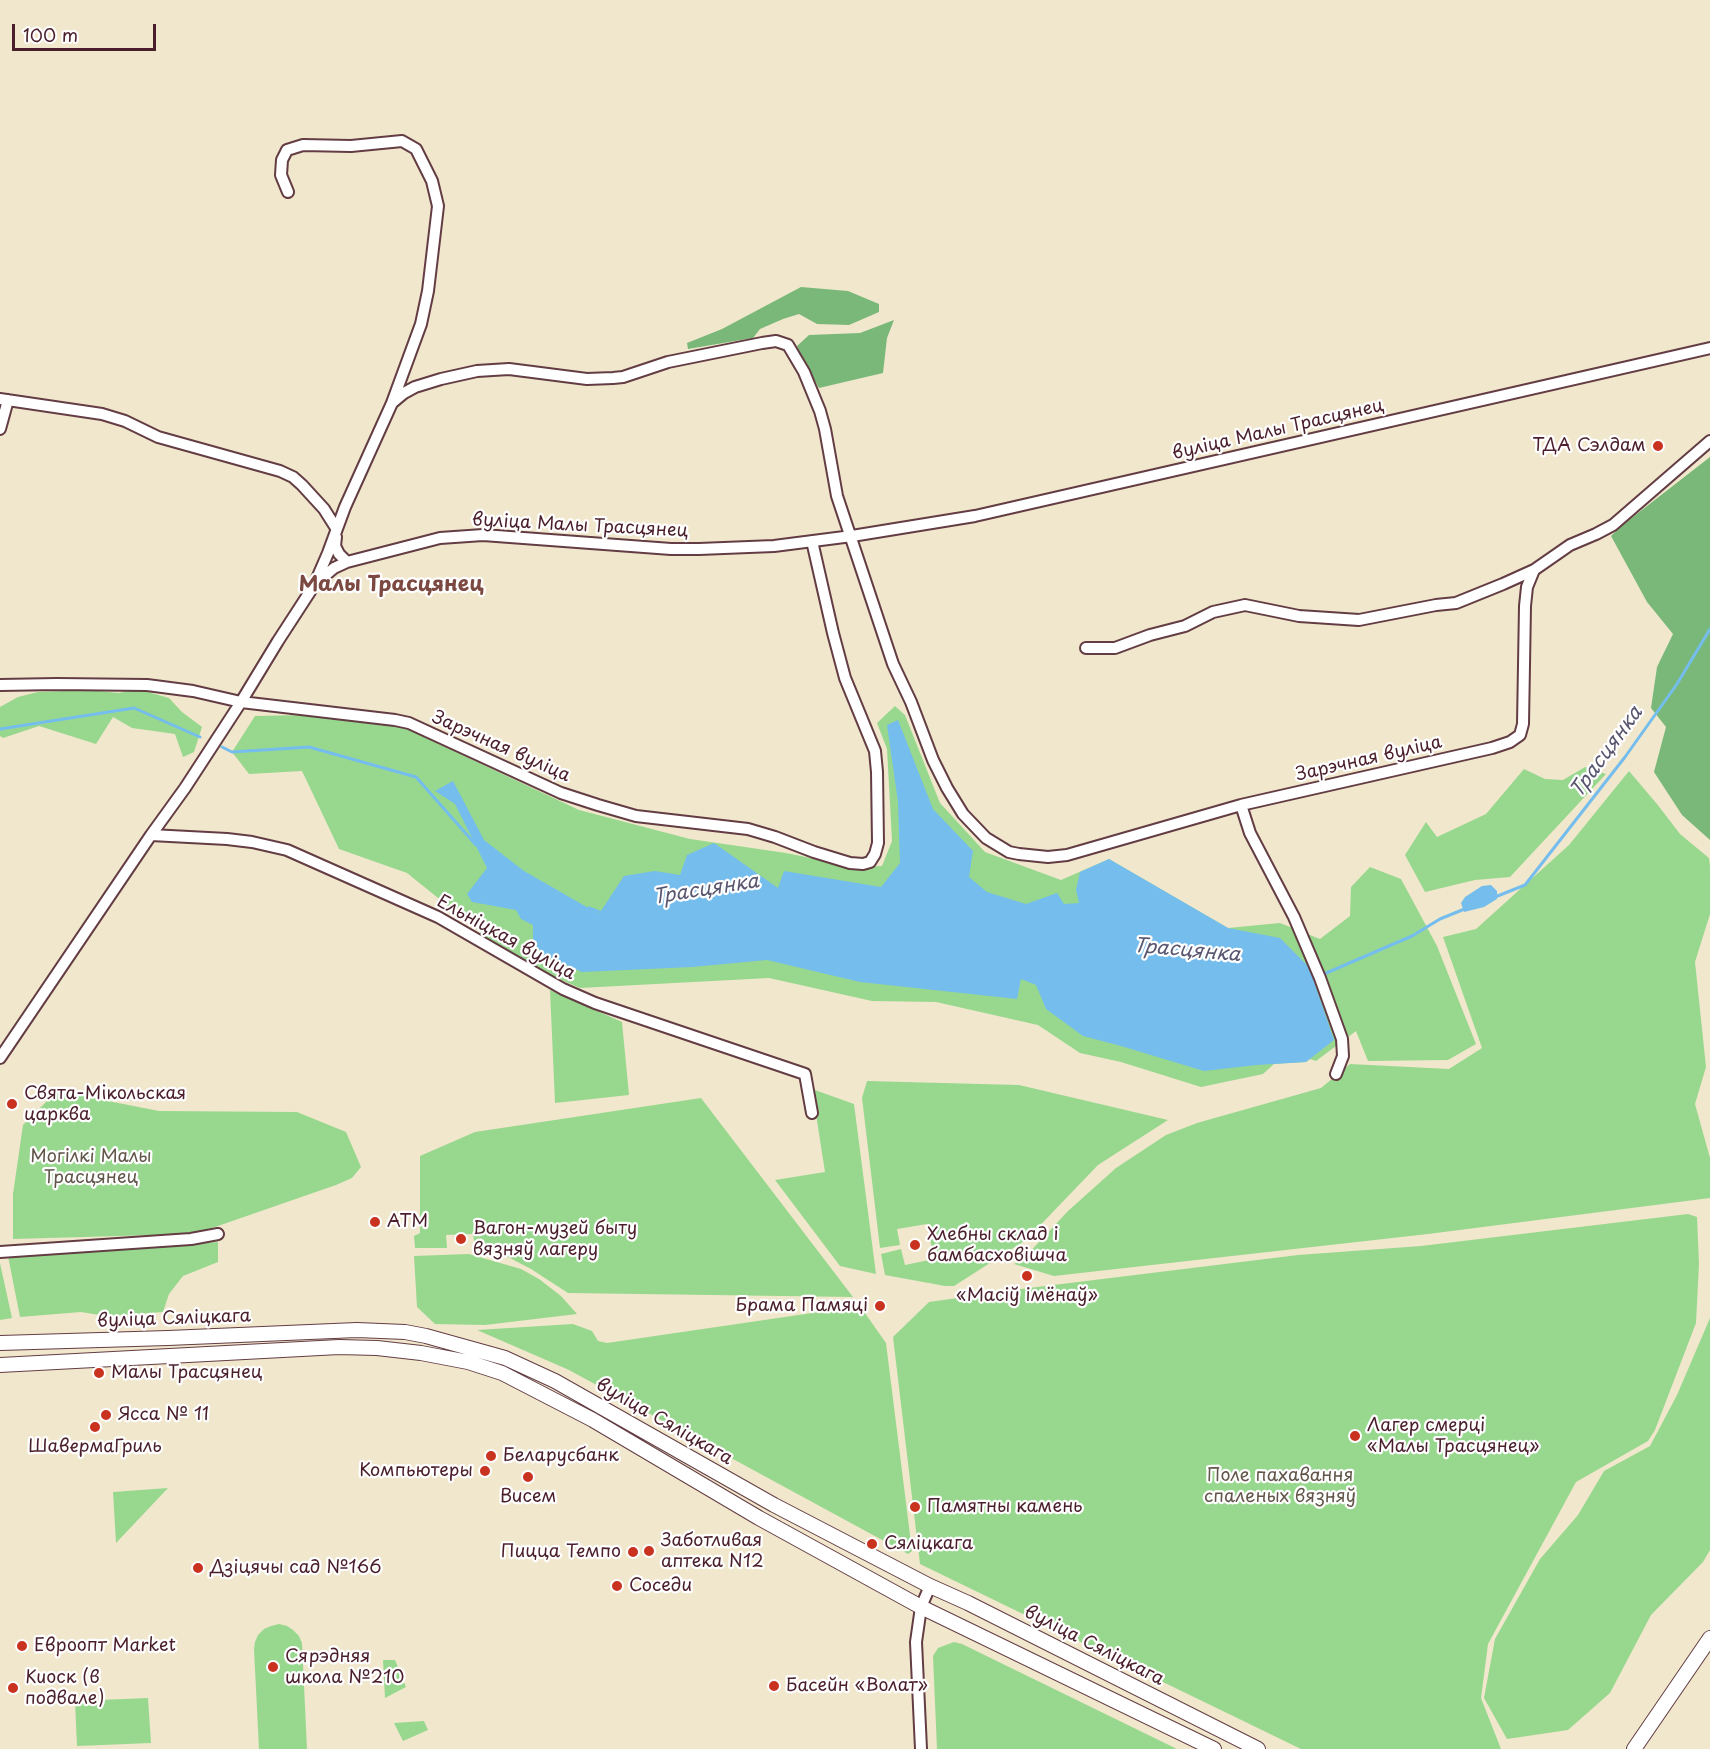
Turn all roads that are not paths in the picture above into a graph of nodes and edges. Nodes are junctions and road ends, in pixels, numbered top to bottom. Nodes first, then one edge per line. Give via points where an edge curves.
1 (288, 192) dead end
2 (1710, 348) edge
3 (4, 399) edge
4 (392, 403) junction
5 (0, 429) edge
6 (1710, 441) edge
7 (336, 528) junction
8 (852, 536) junction
9 (812, 541) junction
10 (347, 562) junction
11 (1534, 570) junction
12 (315, 584) junction
13 (1086, 648) dead end
14 (0, 685) edge
15 (241, 702) junction
16 (1241, 805) junction
17 (151, 835) junction
18 (0, 1058) edge
19 (1336, 1074) dead end
20 (812, 1113) dead end
21 (218, 1234) dead end
22 (0, 1252) edge
23 (0, 1343) edge
24 (0, 1365) edge
25 (930, 1586) junction
26 (921, 1607) junction
27 (1710, 1638) edge
28 (921, 1749) edge
29 (1214, 1749) edge
30 (1258, 1749) edge
31 (1634, 1749) edge

1 - 4 street via 281,175 282,160 287,150 303,145 402,141 416,149 432,181 438,206 429,280 421,324
2 - 8 street, вуліца Малы Трасцянец via 1049,500
3 - 5 street
3 - 7 street via 102,414 158,437 280,471 302,485
4 - 7 street
4 - 8 street via 415,387 477,371 509,369 587,379 613,378 668,362 762,343 783,343 795,355 820,411 837,496
6 - 11 street via 1613,525 1570,545
7 - 10 street via 335,546
7 - 12 street
8 - 9 street, вуліца Малы Трасцянец
8 - 16 street, Зарэчная вуліца via 893,664 933,760 963,813 996,846 1019,854 1067,855
9 - 10 street, вуліца Малы Трасцянец via 671,549 483,535 426,540
9 - 15 street, Зарэчная вуліца via 845,678 875,751 878,843 870,862 863,864 813,852 748,829 636,816 561,794 409,723
10 - 12 street, вуліца Малы Трасцянец
11 - 13 street via 1456,603 1359,620 1299,616 1245,605 1213,612 1185,626 1115,648
11 - 16 street, Зарэчная вуліца via 1525,606 1524,712 1520,735 1492,748
12 - 15 street, вуліца Малы Трасцянец
14 - 15 street, Зарэчная вуліца via 147,685
15 - 17 street
16 - 19 street via 1250,833 1294,916 1342,1039 1343,1056
17 - 18 street
17 - 20 street, Ельніцкая вуліца via 227,839 287,850 438,917 563,989 595,1003 805,1074
21 - 22 street
23 - 25 main road, вуліца Сяліцкага via 357,1330 405,1332 461,1344 505,1358 555,1381 774,1505
24 - 26 main road, вуліца Сяліцкага via 339,1347 421,1353 468,1362 502,1373 592,1420
25 - 26 street
25 - 30 main road, вуліца Сяліцкага
26 - 28 street via 916,1642
26 - 29 main road, вуліца Сяліцкага
27 - 31 main road

